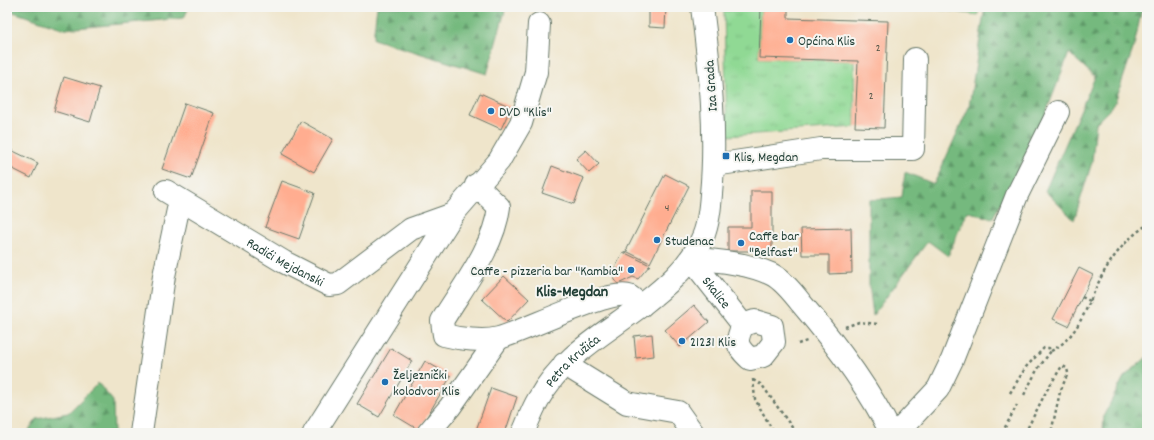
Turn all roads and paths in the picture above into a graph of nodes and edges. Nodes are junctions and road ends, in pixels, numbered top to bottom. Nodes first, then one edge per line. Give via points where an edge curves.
1 (702, 7) edge
2 (539, 24) dead end
3 (914, 59) dead end
4 (1058, 112) dead end
5 (714, 165) junction
6 (476, 185) junction
7 (453, 214) junction
8 (1147, 224) edge
9 (691, 259) junction
10 (1082, 297) dead end
11 (1090, 301) junction
12 (641, 306) junction
13 (743, 325) junction
14 (498, 339) junction
15 (1052, 351) junction
16 (564, 364) junction
17 (751, 369) junction
18 (1010, 393) dead end
19 (1023, 397) dead end
20 (1017, 405) dead end
21 (141, 433) edge
22 (314, 433) edge
23 (428, 433) edge
24 (523, 433) edge
25 (693, 433) edge
26 (774, 433) edge
27 (796, 433) edge
28 (890, 433) edge
29 (897, 433) edge
30 (1002, 433) edge
31 (1025, 433) edge
32 (1050, 433) edge

1 - 5 street, Iza Grada via 710,71
2 - 6 street via 536,72 521,123 499,160
3 - 5 street via 913,149 821,149
4 - 29 street via 1017,195 952,360 938,389
5 - 9 street, Iza Grada via 710,208 704,233
6 - 7 street
6 - 14 street via 499,207 497,224 480,259 442,321 444,335 458,339
7 - 21 street, Radići Mejdanski via 412,229 338,284 329,285 284,262 173,196
7 - 22 street
8 - 11 path via 1134,233 1107,267
9 - 12 street, Petra Kružića via 669,284
9 - 13 street, Skalice
9 - 28 street via 724,262 772,274 829,335 880,410
10 - 11 path
11 - 15 path via 1077,328 1064,345
12 - 14 street via 628,296 614,296 570,310
12 - 16 street, Petra Kružića via 589,342
13 - 17 street via 737,338 740,350
13 - 17 street via 755,321 772,326 774,342
14 - 23 street via 450,407
15 - 18 path via 1044,348 1026,367
15 - 19 path via 1037,370
16 - 24 street, Petra Kružića via 538,400
16 - 25 street via 627,403 678,412
17 - 26 path via 756,399
17 - 27 path
20 - 30 path
31 - 32 path via 1062,366 1067,368 1068,373 1060,392

